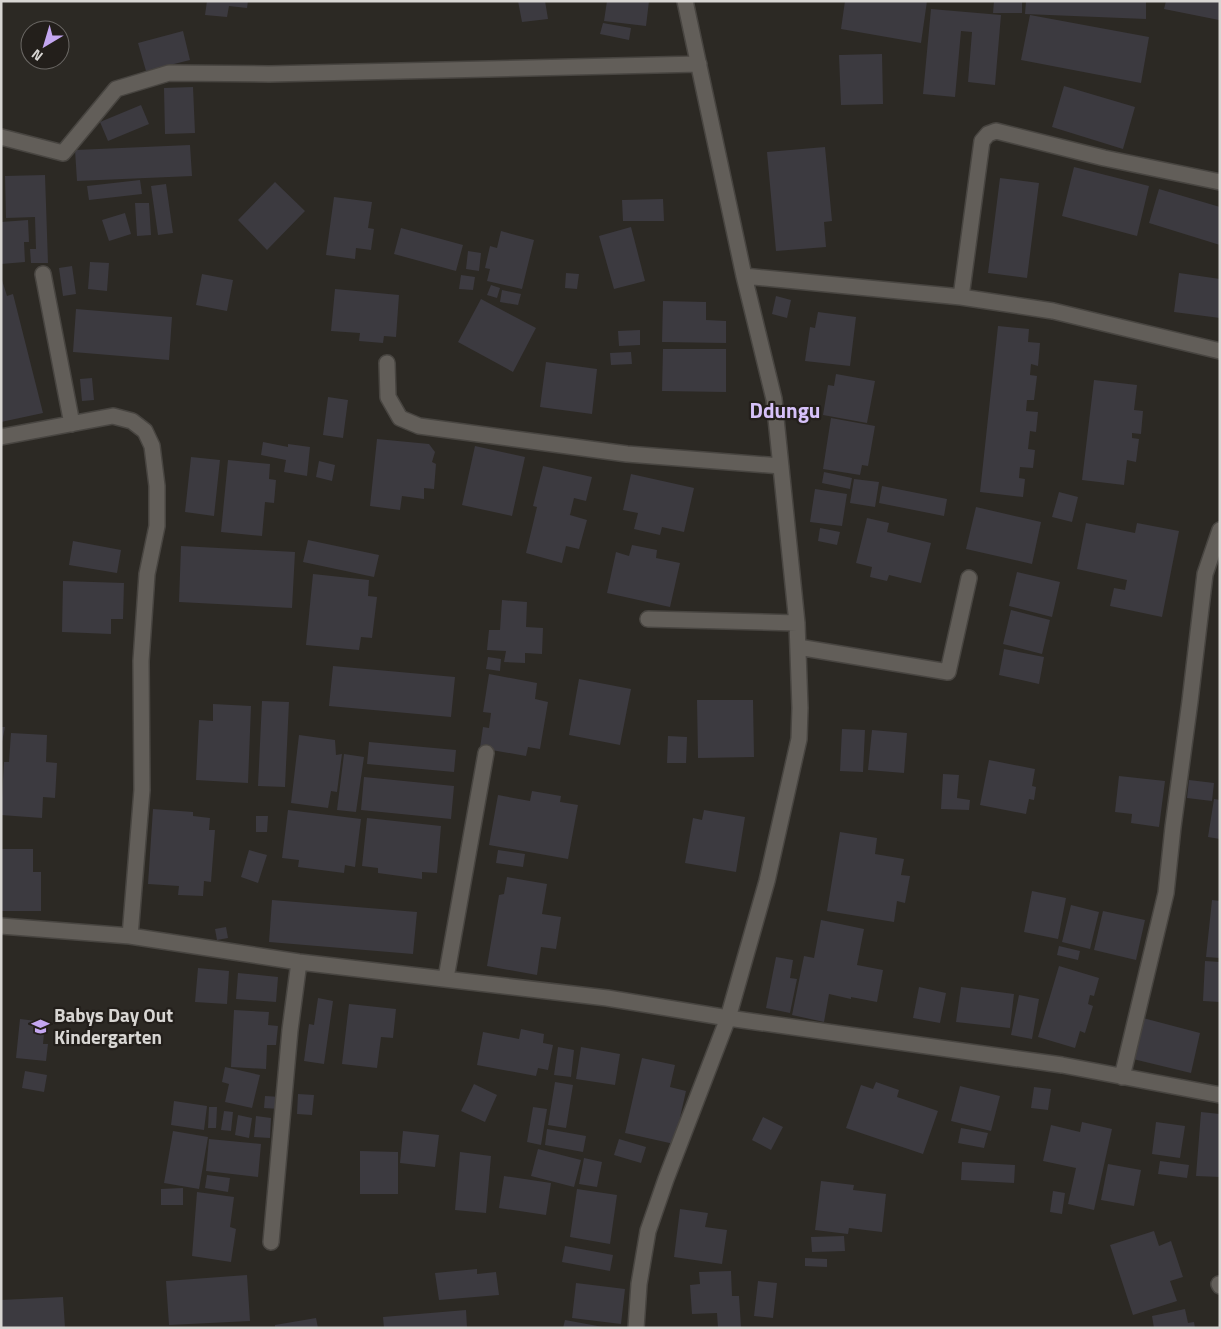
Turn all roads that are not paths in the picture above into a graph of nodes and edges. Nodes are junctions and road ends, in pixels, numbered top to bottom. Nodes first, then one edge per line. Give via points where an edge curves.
1 (685, 1) edge
2 (699, 64) junction
3 (1, 137) edge
4 (1220, 182) edge
5 (43, 274) dead end
6 (744, 276) junction
7 (961, 297) junction
8 (1220, 350) edge
9 (387, 363) dead end
10 (72, 424) junction
11 (1, 437) edge
12 (781, 466) junction
13 (1220, 530) edge
14 (969, 578) dead end
15 (648, 619) dead end
16 (797, 624) junction
17 (798, 647) junction
18 (486, 753) dead end
19 (1, 926) edge
20 (130, 936) junction
21 (299, 962) junction
22 (446, 978) junction
23 (728, 1018) junction
24 (1122, 1077) junction
25 (1220, 1095) edge
26 (271, 1242) dead end
27 (636, 1328) edge

1 - 2 street
2 - 3 street via 269,74 169,73 116,90 63,152
2 - 6 street
4 - 7 street via 996,131 988,134 982,141
5 - 10 street
6 - 7 street
6 - 12 street via 774,400
7 - 8 street via 1053,311
9 - 12 street via 388,398 400,418 419,426 627,454
10 - 11 street
10 - 20 street via 113,416 132,421 145,430 152,446 157,486 157,526 147,574 141,661 142,790
12 - 16 street
13 - 24 street via 1205,574 1166,893
14 - 17 street via 948,672
15 - 16 street
16 - 17 street
17 - 23 street via 799,739 767,881
18 - 22 street
19 - 20 street
20 - 21 street
21 - 22 street
21 - 26 street
22 - 23 street via 652,1004
23 - 24 street via 1062,1065
23 - 27 street via 648,1231
24 - 25 street

